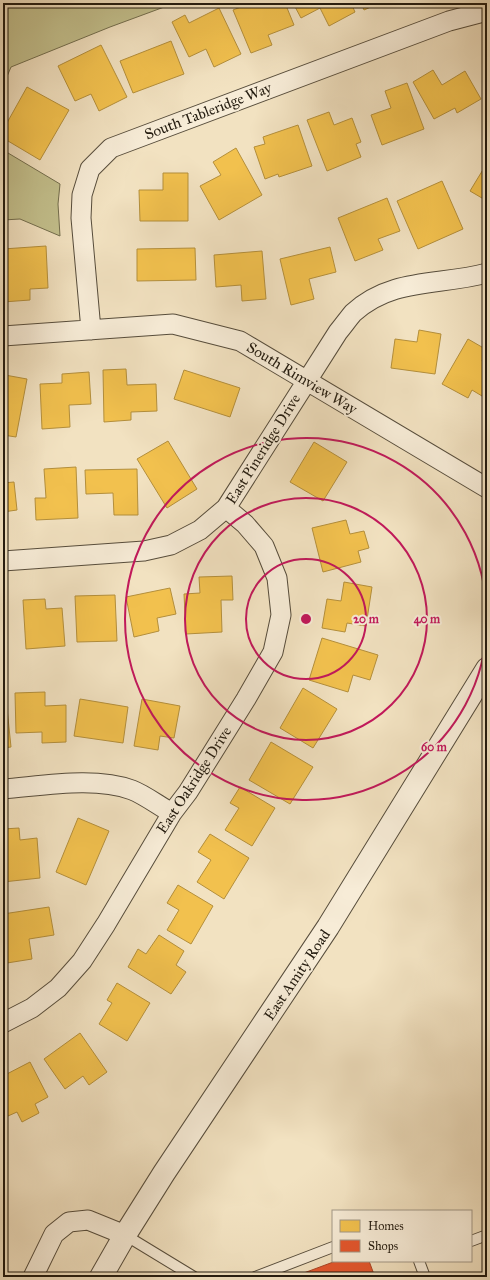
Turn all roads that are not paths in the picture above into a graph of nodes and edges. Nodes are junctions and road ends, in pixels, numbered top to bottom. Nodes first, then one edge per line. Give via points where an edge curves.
1 (487, 11) edge
2 (487, 273) edge
3 (91, 330) junction
4 (3, 336) edge
5 (307, 380) junction
6 (487, 488) edge
7 (226, 508) junction
8 (3, 561) edge
9 (487, 670) edge
10 (3, 789) edge
11 (172, 813) junction
12 (3, 1023) edge
13 (125, 1236) junction
14 (487, 1236) edge
15 (472, 1241) edge
16 (332, 1247) edge
17 (419, 1262) edge
18 (33, 1277) edge
19 (101, 1277) edge
20 (194, 1277) edge
21 (255, 1277) edge
22 (426, 1277) edge

1 - 3 street, South Tableridge Way via 449,21 111,148 90,169 82,195
2 - 5 street, East Pineridge Drive via 405,286 378,296 353,313
3 - 4 street, South Rimview Way
3 - 5 street, South Rimview Way via 173,324 240,341
5 - 6 street, South Rimview Way
5 - 7 street, East Pineridge Drive
7 - 8 street, East Pineridge Drive via 200,530 171,545 150,550
7 - 11 street, East Oakridge Drive via 264,546 277,578 281,615 273,652 192,786
9 - 13 street, East Amity Road via 328,927
10 - 11 street via 83,783 108,784 133,791
11 - 12 street, East Oakridge Drive via 82,961 58,988 32,1008
13 - 18 street via 88,1220 69,1222 54,1234
13 - 19 street, East Amity Road
13 - 20 lane
14 - 15 lane
16 - 21 lane
17 - 22 lane

